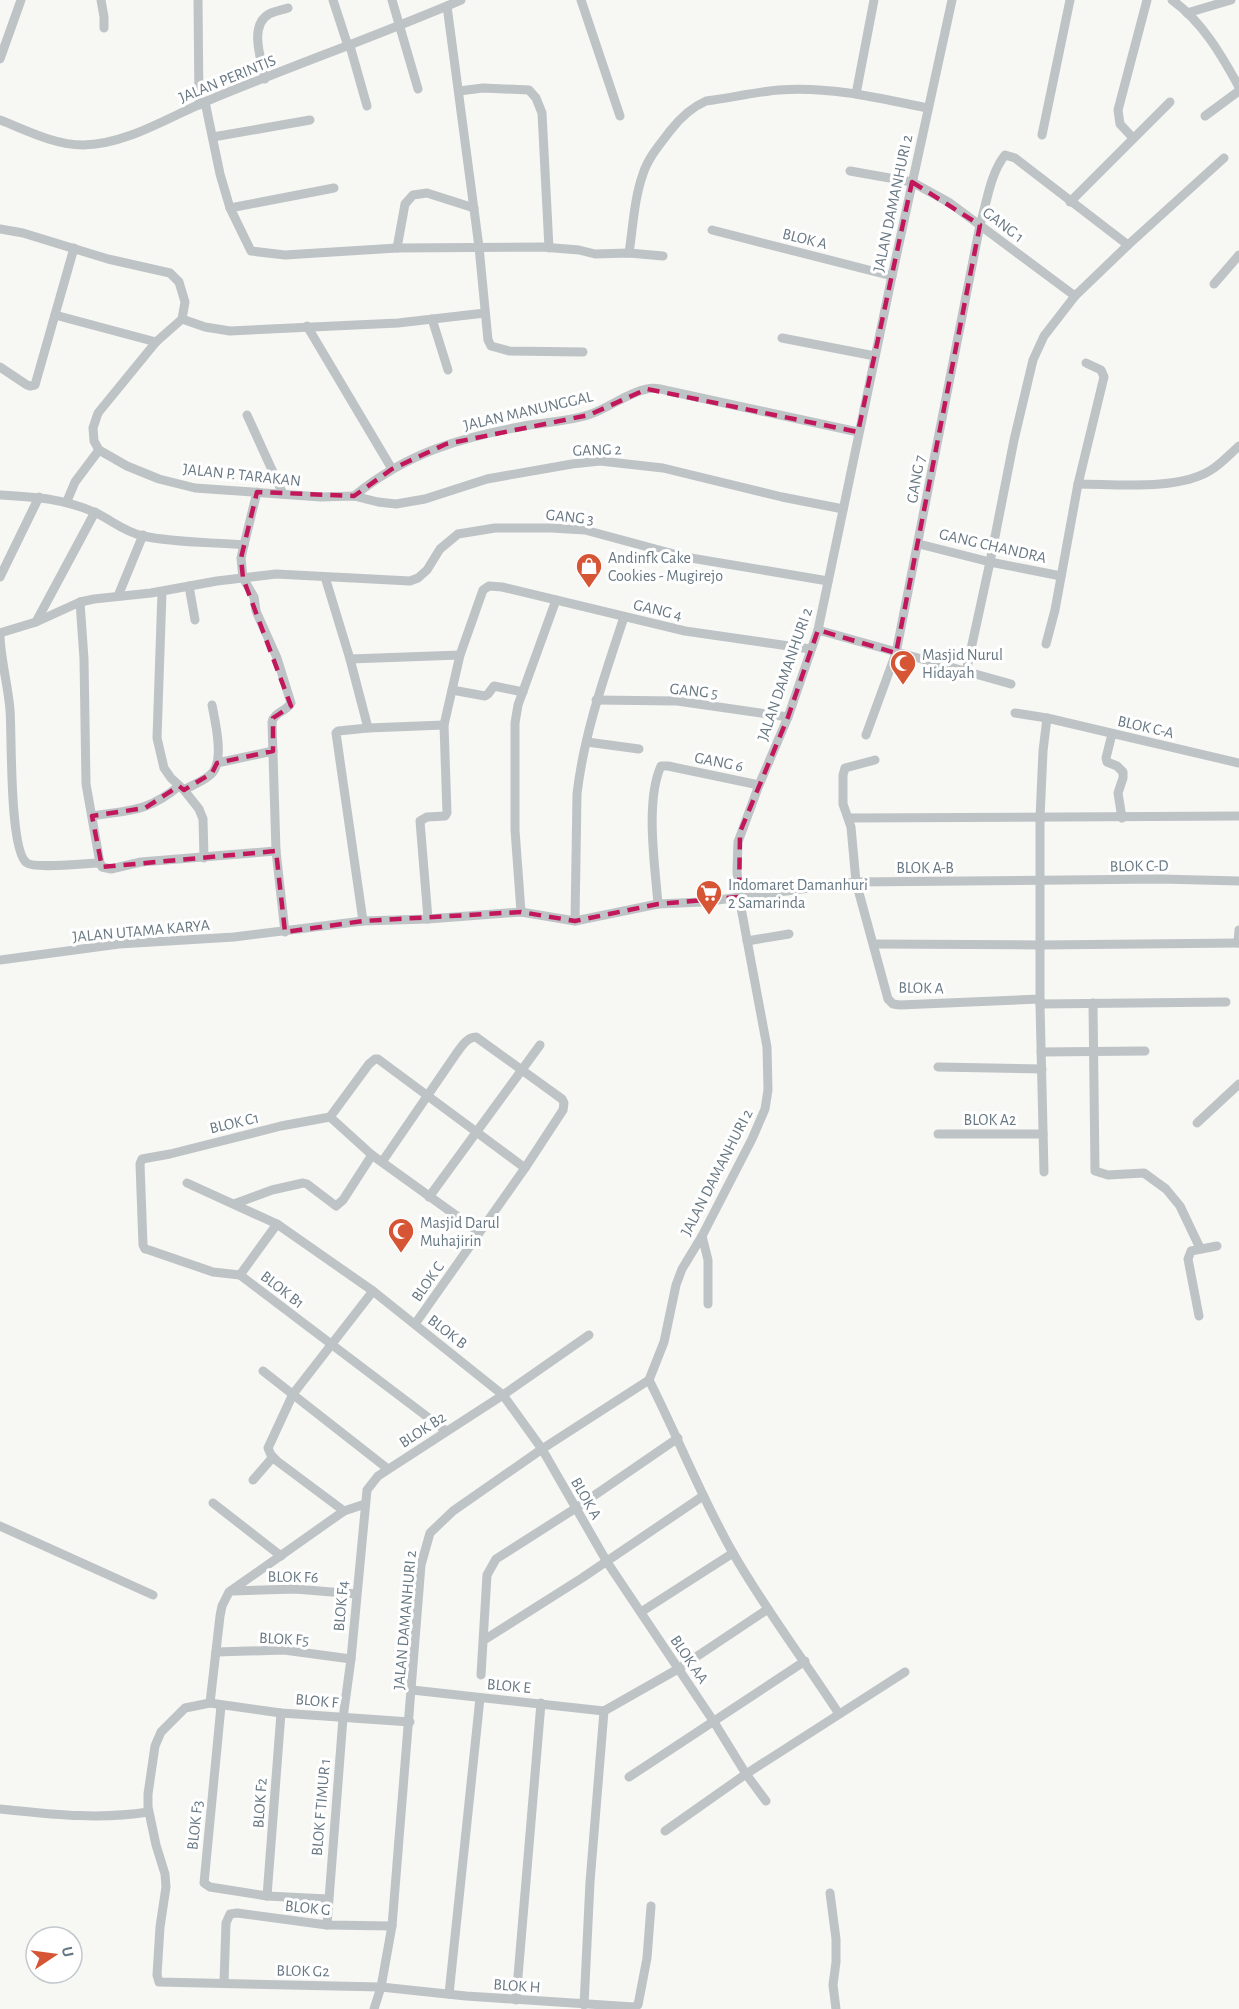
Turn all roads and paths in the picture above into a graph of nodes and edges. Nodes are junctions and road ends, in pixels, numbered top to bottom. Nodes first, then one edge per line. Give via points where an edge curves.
1 (21, 0) edge
2 (101, 0) edge
3 (198, 0) edge
4 (333, 0) edge
5 (392, 0) edge
6 (460, 0) edge
7 (581, 0) edge
8 (874, 0) edge
9 (952, 0) edge
10 (1070, 0) edge
11 (1147, 0) edge
12 (1172, 0) edge
13 (1223, 1) edge
14 (447, 6) junction
15 (288, 8) dead end
16 (1187, 13) junction
17 (399, 25) junction
18 (104, 28) dead end
19 (349, 46) junction
20 (0, 58) edge
21 (265, 79) junction
22 (1239, 86) edge
23 (418, 89) dead end
24 (459, 91) junction
25 (856, 94) junction
26 (1170, 102) dead end
27 (202, 104) junction
28 (367, 106) dead end
29 (927, 108) junction
30 (620, 116) dead end
31 (1205, 116) dead end
32 (0, 120) edge
33 (310, 120) dead end
34 (1042, 135) dead end
35 (213, 137) junction
36 (1133, 138) junction
37 (1224, 158) dead end
38 (849, 171) dead end
39 (912, 182) junction
40 (334, 188) dead end
41 (1070, 202) junction
42 (230, 208) junction
43 (474, 208) junction
44 (980, 225) junction
45 (0, 229) edge
46 (712, 230) dead end
47 (1128, 245) junction
48 (479, 247) junction
49 (74, 248) junction
50 (397, 248) junction
51 (549, 248) junction
52 (629, 253) junction
53 (1239, 255) edge
54 (663, 256) dead end
55 (892, 276) junction
56 (1214, 284) dead end
57 (1075, 296) junction
58 (485, 313) junction
59 (55, 315) junction
60 (182, 319) junction
61 (432, 319) junction
62 (307, 326) junction
63 (782, 338) dead end
64 (156, 342) junction
65 (583, 352) dead end
66 (875, 356) junction
67 (1086, 363) dead end
68 (0, 367) edge
69 (448, 370) dead end
70 (247, 415) dead end
71 (858, 432) junction
72 (1239, 446) edge
73 (99, 450) junction
74 (392, 469) junction
75 (1078, 484) junction
76 (257, 492) junction
77 (284, 494) junction
78 (0, 495) edge
79 (354, 496) junction
80 (39, 497) junction
81 (67, 501) junction
82 (843, 509) junction
83 (95, 512) junction
84 (143, 536) junction
85 (919, 544) junction
86 (244, 545) junction
87 (990, 562) junction
88 (1062, 576) junction
89 (0, 577) edge
90 (325, 577) junction
91 (243, 578) junction
92 (828, 581) junction
93 (189, 586) junction
94 (162, 592) junction
95 (118, 596) junction
96 (556, 600) junction
97 (80, 602) junction
98 (624, 617) junction
99 (195, 620) dead end
100 (36, 622) junction
101 (818, 630) junction
102 (0, 635) edge
103 (1046, 644) dead end
104 (810, 649) junction
105 (896, 653) junction
106 (460, 655) junction
107 (350, 659) junction
108 (966, 672) junction
109 (1011, 684) dead end
110 (452, 690) junction
111 (523, 692) junction
112 (596, 700) junction
113 (212, 705) dead end
114 (1015, 713) dead end
115 (789, 717) junction
116 (1047, 718) junction
117 (444, 726) junction
118 (368, 728) junction
119 (1112, 734) junction
120 (866, 735) dead end
121 (587, 742) junction
122 (639, 749) dead end
123 (273, 751) junction
124 (875, 760) dead end
125 (217, 763) junction
126 (1239, 763) edge
127 (759, 785) junction
128 (181, 788) junction
129 (92, 816) junction
130 (1239, 816) edge
131 (849, 818) junction
132 (1040, 818) junction
133 (1122, 818) junction
134 (276, 851) junction
135 (204, 858) junction
136 (100, 863) junction
137 (1040, 881) junction
138 (1239, 881) edge
139 (856, 882) junction
140 (739, 897) junction
141 (658, 904) junction
142 (521, 912) junction
143 (428, 920) junction
144 (363, 921) junction
145 (575, 921) junction
146 (1239, 930) edge
147 (285, 932) junction
148 (789, 934) dead end
149 (747, 941) junction
150 (1239, 943) edge
151 (874, 944) junction
152 (1041, 945) junction
153 (0, 960) edge
154 (1040, 1001) junction
155 (1226, 1002) dead end
156 (1093, 1003) junction
157 (540, 1045) dead end
158 (1145, 1051) dead end
159 (1041, 1052) junction
160 (1094, 1052) junction
161 (938, 1067) dead end
162 (1042, 1069) junction
163 (523, 1070) junction
164 (1239, 1084) edge
165 (428, 1097) junction
166 (330, 1117) junction
167 (1197, 1123) dead end
168 (476, 1132) junction
169 (938, 1134) dead end
170 (1043, 1134) junction
171 (372, 1155) junction
172 (382, 1162) junction
173 (525, 1168) junction
174 (1044, 1172) dead end
175 (187, 1183) dead end
176 (429, 1197) junction
177 (234, 1204) junction
178 (277, 1224) junction
179 (479, 1232) junction
180 (702, 1236) junction
181 (143, 1245) joint
182 (1217, 1246) dead end
183 (1200, 1248) junction
184 (240, 1275) junction
185 (373, 1291) junction
186 (708, 1304) dead end
187 (1199, 1316) dead end
188 (415, 1324) junction
189 (589, 1335) dead end
190 (331, 1345) junction
191 (263, 1371) dead end
192 (649, 1380) junction
193 (293, 1394) junction
194 (503, 1395) junction
195 (446, 1431) junction
196 (678, 1438) junction
197 (542, 1449) junction
198 (273, 1457) junction
199 (388, 1469) junction
200 (253, 1480) dead end
201 (703, 1496) junction
202 (365, 1500) junction
203 (213, 1503) dead end
204 (576, 1508) junction
205 (344, 1510) junction
206 (0, 1526) edge
207 (733, 1553) junction
208 (281, 1556) junction
209 (607, 1562) junction
210 (229, 1592) junction
211 (356, 1594) junction
212 (153, 1595) dead end
213 (768, 1609) junction
214 (641, 1612) junction
215 (484, 1640) junction
216 (216, 1652) junction
217 (351, 1659) junction
218 (805, 1661) junction
219 (678, 1669) junction
220 (904, 1672) dead end
221 (481, 1676) dead end
222 (412, 1690) junction
223 (480, 1698) junction
224 (210, 1703) junction
225 (540, 1703) junction
226 (222, 1706) junction
227 (604, 1711) junction
228 (281, 1713) junction
229 (839, 1714) junction
230 (343, 1718) junction
231 (410, 1722) junction
232 (714, 1722) junction
233 (746, 1774) junction
234 (629, 1777) dead end
235 (766, 1801) dead end
236 (0, 1809) edge
237 (148, 1812) junction
238 (665, 1831) dead end
239 (830, 1893) dead end
240 (267, 1896) junction
241 (328, 1899) junction
242 (651, 1906) dead end
243 (327, 1924) junction
244 (392, 1926) junction
245 (224, 1983) junction
246 (381, 1987) junction
247 (449, 1994) junction
248 (516, 2000) junction
249 (584, 2005) junction
250 (573, 2007) edge
251 (374, 2009) edge
252 (836, 2009) edge

1 - 20 street
2 - 18 street
3 - 27 street
4 - 19 street
5 - 17 street
6 - 14 street, JALAN PERINTIS
7 - 30 street
8 - 25 street
9 - 29 street, JALAN DAMANHURI 2
10 - 34 street
11 - 36 street via 1118,110 1120,124
12 - 16 street
13 - 16 street
14 - 17 street, JALAN PERINTIS
14 - 24 street
15 - 21 street via 269,14 257,30
16 - 22 street via 1211,40
17 - 19 street, JALAN PERINTIS
17 - 23 street
19 - 21 street, JALAN PERINTIS
19 - 28 street
21 - 27 street, JALAN PERINTIS
22 - 31 street
24 - 43 street
24 - 51 street via 529,90 536,98 542,113
25 - 29 street
25 - 52 street via 779,90 705,101 695,106 680,118 643,173
26 - 36 street
27 - 32 street, JALAN PERINTIS via 159,124 83,145 53,140
27 - 35 street
29 - 39 street, JALAN DAMANHURI 2
33 - 35 street
35 - 42 street
36 - 41 street
37 - 47 street
38 - 39 street, GANG 1
39 - 44 street, GANG 1
39 - 55 street, JALAN DAMANHURI 2
40 - 42 street
41 - 44 street, GANG 7 via 1015,158 1005,155 996,169
41 - 47 street
42 - 50 street via 251,251 257,253 317,254
43 - 48 street
43 - 50 street via 427,193 413,195 405,204
44 - 57 street, GANG 1
44 - 85 street, GANG 7
45 - 49 street
46 - 55 street, BLOK A
47 - 57 street
48 - 50 street
48 - 51 street
48 - 58 street
49 - 59 street
49 - 60 street via 170,273 184,294
51 - 52 street via 596,254
52 - 54 street
53 - 56 street
55 - 66 street, JALAN DAMANHURI 2
57 - 87 street via 1049,327 1033,360
58 - 61 street
58 - 65 street via 488,340 497,349
59 - 64 street
59 - 68 street via 35,385 30,386
60 - 62 street via 230,331
60 - 64 street
61 - 62 street
61 - 69 street
62 - 74 street
63 - 66 street
64 - 73 street via 98,413 93,428
66 - 71 street, JALAN DAMANHURI 2
67 - 75 street via 1101,370 1104,377
70 - 77 street
71 - 74 street, JALAN MANUNGGAL via 646,389 589,415 446,444
71 - 82 street, JALAN DAMANHURI 2
72 - 75 street via 1211,470 1180,482
73 - 76 street, JALAN P. TARAKAN via 159,479 195,488
73 - 81 street via 75,482
74 - 79 street, JALAN MANUNGGAL
75 - 88 street
76 - 77 street, JALAN P. TARAKAN
76 - 86 street
77 - 79 street, JALAN P. TARAKAN
78 - 80 street
79 - 82 street, GANG 2 via 396,504 487,479 600,460 663,468
80 - 81 street
80 - 89 street
81 - 83 street
82 - 92 street, JALAN DAMANHURI 2
83 - 84 street via 116,526
83 - 100 street
84 - 86 street
84 - 95 street
85 - 87 street, GANG CHANDRA
85 - 105 street, GANG 7
86 - 91 street
87 - 88 street, GANG CHANDRA
87 - 108 street
88 - 103 street
90 - 91 street, GANG 3 via 276,574
90 - 92 street, GANG 3 via 410,581 427,570 440,549 458,534 495,528 551,528 585,530 685,556
90 - 107 street
91 - 93 street, GANG 3
91 - 123 street via 254,597 291,704 273,718
92 - 101 street, JALAN DAMANHURI 2
93 - 94 street, GANG 3
93 - 99 street
94 - 95 street, GANG 3
94 - 128 street via 157,738 164,768
95 - 97 street, GANG 3
96 - 98 street, GANG 4
96 - 106 street, GANG 4 via 489,586 483,590
96 - 111 street
97 - 100 street, GANG 3
97 - 129 street via 86,784
98 - 104 street, GANG 4 via 685,631
98 - 112 street
100 - 102 street, GANG 3
101 - 104 street, JALAN DAMANHURI 2
101 - 105 street
102 - 136 street via 10,710 10,774 23,859 38,866
104 - 115 street, JALAN DAMANHURI 2
105 - 108 street
105 - 120 street, GANG 7
106 - 107 street
106 - 110 street
107 - 118 street
108 - 109 street
110 - 111 street via 485,696 494,686
110 - 117 street
111 - 142 street via 515,723 514,830
112 - 115 street, GANG 5 via 677,701
112 - 121 street
113 - 125 street
114 - 116 street, BLOK C-A
115 - 127 street, JALAN DAMANHURI 2
116 - 119 street, BLOK C-A
116 - 132 street
117 - 118 street
117 - 143 street via 447,813 427,817 419,827
118 - 144 street via 336,733
119 - 126 street, BLOK C-A
119 - 133 street via 1106,758 1123,772 1118,793
121 - 122 street
121 - 145 street via 577,794
123 - 125 street
123 - 134 street
124 - 131 street, BLOK A via 845,768 843,804
125 - 128 street via 212,773
127 - 140 street, JALAN DAMANHURI 2 via 738,842
127 - 141 street, GANG 6 via 661,766 654,792
128 - 129 street via 145,808
128 - 135 street via 204,819
129 - 136 street
130 - 133 street
131 - 132 street
131 - 139 street, BLOK A
132 - 133 street
132 - 137 street
134 - 135 street
134 - 147 street
135 - 136 street via 141,862 111,869
137 - 138 street, BLOK C-D
137 - 139 street, BLOK A-B
137 - 152 street
139 - 140 street, BLOK A-B
139 - 151 street, BLOK A
140 - 141 street, BLOK A-B
140 - 149 street, JALAN DAMANHURI 2
141 - 145 street, BLOK A-B
142 - 143 street, JALAN UTAMA KARYA
142 - 145 street, JALAN UTAMA KARYA
143 - 144 street, JALAN UTAMA KARYA
144 - 147 street, JALAN UTAMA KARYA
146 - 150 street
147 - 153 street, JALAN UTAMA KARYA via 119,944
148 - 149 street
149 - 180 street, JALAN DAMANHURI 2 via 767,1047 768,1090 765,1109 752,1139
150 - 152 street
151 - 152 street
151 - 154 street, BLOK A via 888,999 893,1004
152 - 154 street
154 - 156 street
154 - 159 street
155 - 156 street
156 - 160 street
157 - 163 street
158 - 160 street
159 - 160 street
159 - 162 street
160 - 183 street via 1095,1171 1108,1175 1144,1173 1166,1189 1180,1206
161 - 162 street
162 - 170 street
163 - 165 street via 476,1036 468,1039 456,1054
163 - 168 street
163 - 173 street, BLOK C via 562,1100 564,1106
164 - 167 street
165 - 166 street via 375,1059
165 - 168 street
165 - 172 street
166 - 171 street
166 - 181 street, BLOK C1 via 142,1159
168 - 173 street
168 - 176 street
169 - 170 street, BLOK A2
170 - 174 street
171 - 172 street
171 - 177 street via 336,1206 307,1184 272,1190
172 - 176 street
173 - 179 street, BLOK C
175 - 177 street
176 - 179 street
177 - 178 street
178 - 184 street
178 - 185 street
179 - 188 street, BLOK C
180 - 186 street via 708,1260
180 - 192 street, JALAN DAMANHURI 2 via 682,1269 664,1342
181 - 184 street, BLOK B1 via 145,1249 213,1272
182 - 183 street
183 - 187 street via 1191,1251 1188,1259
184 - 190 street, BLOK B1
185 - 188 street, BLOK B
185 - 190 street
188 - 194 street, BLOK B
189 - 194 street, BLOK B2
190 - 193 street
190 - 195 street, BLOK B1
191 - 193 street
192 - 196 street
192 - 197 street, JALAN DAMANHURI 2
193 - 198 street via 268,1444
193 - 199 street
194 - 195 street, BLOK B2
194 - 197 street, BLOK B
195 - 199 street, BLOK B2
196 - 201 street
196 - 204 street
197 - 204 street, BLOK A
197 - 222 street, JALAN DAMANHURI 2 via 453,1511 430,1533 421,1565
198 - 200 street
198 - 205 street
199 - 202 street, BLOK B2 via 372,1482
201 - 207 street
201 - 209 street
202 - 205 street
202 - 211 street, BLOK F4
203 - 208 street
204 - 209 street, BLOK A
204 - 215 street via 491,1566 487,1575
205 - 208 street
206 - 212 street
207 - 213 street
207 - 214 street
208 - 210 street
209 - 214 street, BLOK A
209 - 215 street
210 - 211 street, BLOK F6 via 295,1589
210 - 216 street via 222,1606
211 - 217 street, BLOK F4
213 - 218 street
213 - 219 street
214 - 219 street, BLOK AA
215 - 221 street
216 - 217 street, BLOK F5 via 284,1650
216 - 224 street
217 - 230 street, BLOK F4
218 - 229 street
218 - 232 street
219 - 227 street
219 - 232 street, BLOK AA
220 - 229 street
222 - 223 street, BLOK E
222 - 231 street, JALAN DAMANHURI 2
223 - 225 street, BLOK E
223 - 247 street
224 - 226 street, BLOK F
224 - 237 street via 185,1708 157,1739
225 - 227 street, BLOK E
225 - 248 street
226 - 228 street, BLOK F
226 - 240 street, BLOK F3 via 204,1883
227 - 249 street
228 - 230 street, BLOK F
228 - 240 street, BLOK F2
229 - 233 street
230 - 231 street, BLOK F
230 - 241 street, BLOK F TIMUR 1
231 - 244 street, JALAN DAMANHURI 2
232 - 233 street, BLOK AA
232 - 234 street
233 - 235 street, BLOK AA
233 - 238 street
236 - 237 street via 84,1816
237 - 245 street, BLOK G2 via 166,1887 157,1979 164,1983
239 - 252 street via 836,1939
240 - 241 street
241 - 243 street, BLOK F TIMUR 1
242 - 249 street, BLOK H via 638,2005
243 - 244 street, BLOK G
243 - 245 street, BLOK G via 230,1914 226,1923
244 - 246 street, JALAN DAMANHURI 2
245 - 246 street, BLOK G2
246 - 247 street, BLOK H
246 - 251 street, JALAN DAMANHURI 2
247 - 248 street, BLOK H
248 - 250 street, BLOK H
249 - 250 street, BLOK H

